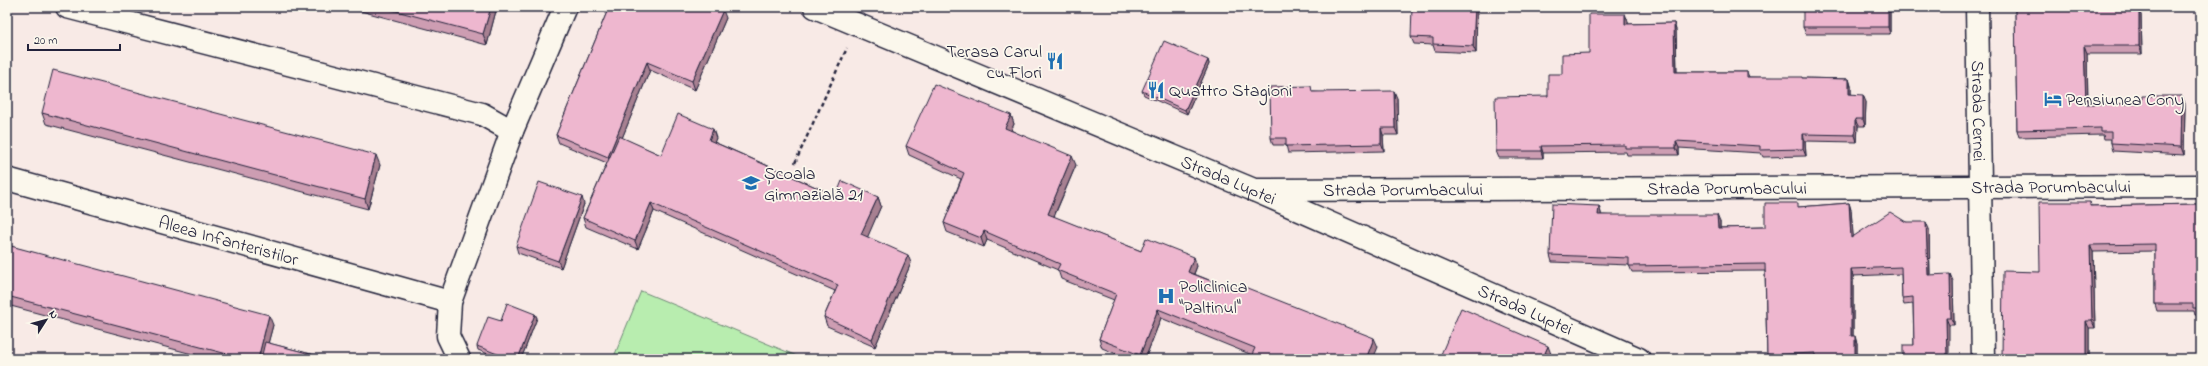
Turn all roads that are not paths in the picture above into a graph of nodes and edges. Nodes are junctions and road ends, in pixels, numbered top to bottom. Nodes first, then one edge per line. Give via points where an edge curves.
1 (67, 7) edge
2 (565, 7) edge
3 (815, 7) edge
4 (1977, 7) edge
5 (512, 131) junction
6 (7, 179) edge
7 (2201, 186) edge
8 (1979, 187) junction
9 (1254, 190) junction
10 (450, 302) junction
11 (1599, 351) edge
12 (459, 359) edge
13 (1639, 359) edge
14 (1983, 359) edge

1 - 5 street via 482,114
2 - 5 street
3 - 9 street, Strada Luptei
4 - 8 street, Strada Cernei
5 - 10 street
6 - 10 street, Aleea Infanteristilor
7 - 8 street, Strada Porumbacului
8 - 9 street, Strada Porumbacului
8 - 14 street, Strada Cernei
9 - 11 street, Strada Luptei
10 - 12 street via 448,336
11 - 13 street, Strada Luptei

